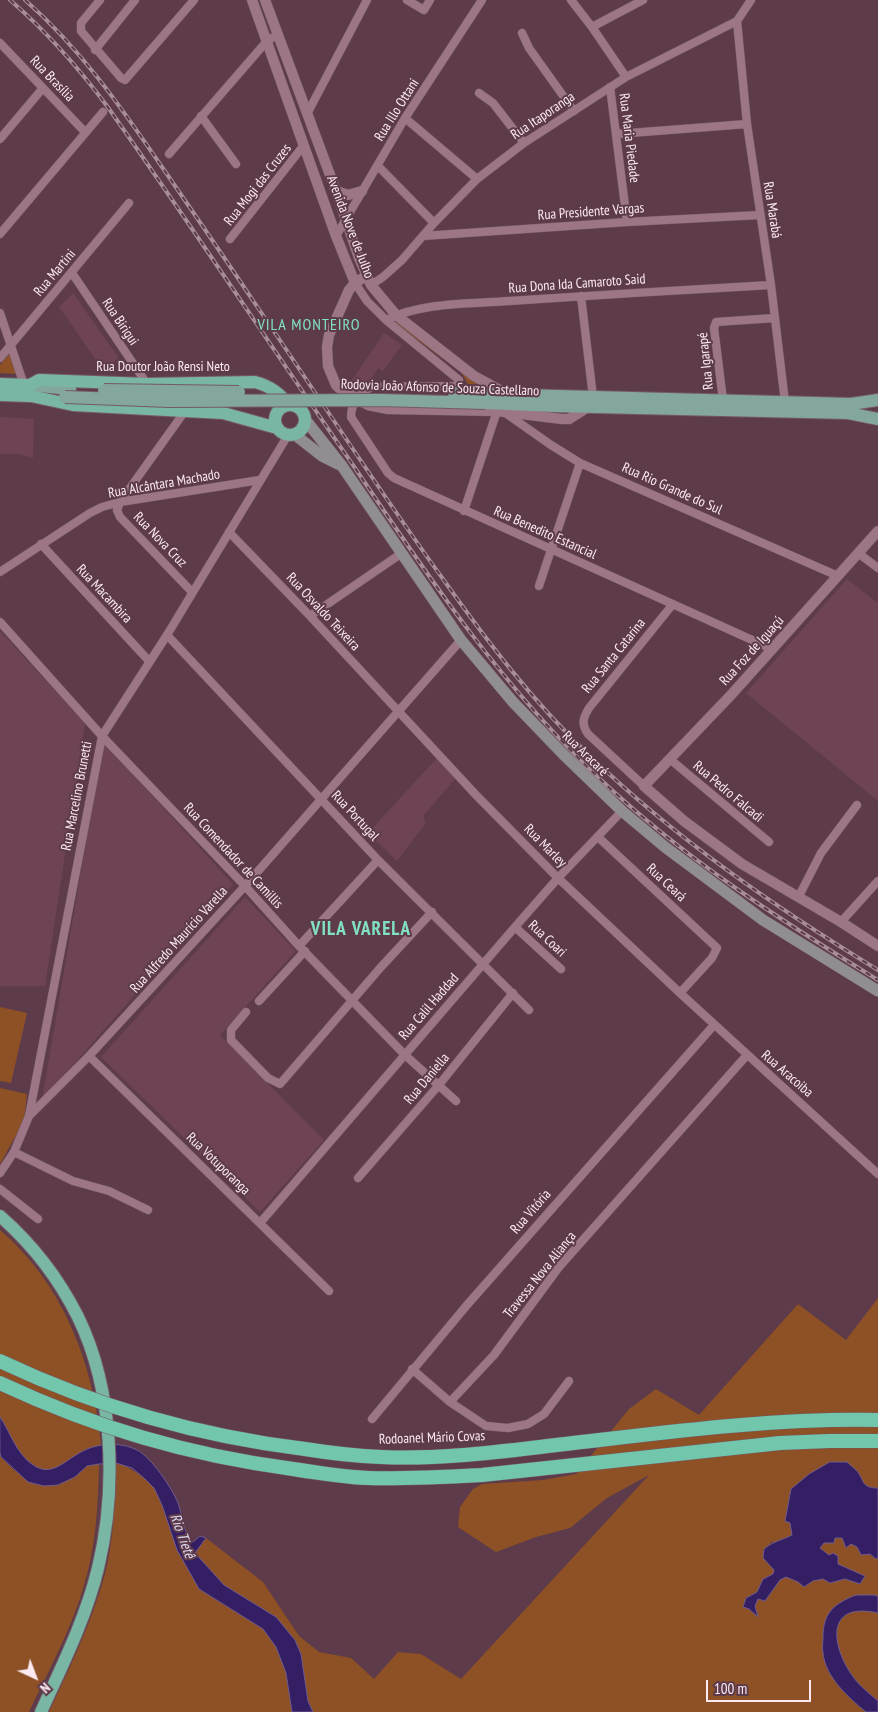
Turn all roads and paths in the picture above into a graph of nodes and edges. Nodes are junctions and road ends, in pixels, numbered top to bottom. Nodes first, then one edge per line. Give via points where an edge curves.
1 (100, 0) edge
2 (135, 0) edge
3 (194, 0) edge
4 (252, 0) edge
5 (265, 0) edge
6 (367, 0) edge
7 (407, 0) edge
8 (430, 0) edge
9 (482, 0) edge
10 (571, 0) edge
11 (644, 0) edge
12 (751, 0) edge
13 (737, 21) junction
14 (592, 27) junction
15 (522, 33) dead end
16 (277, 35) junction
17 (267, 41) junction
18 (0, 43) edge
19 (95, 50) junction
20 (626, 77) junction
21 (610, 87) junction
22 (43, 88) junction
23 (479, 93) dead end
24 (574, 110) junction
25 (102, 112) dead end
26 (307, 114) junction
27 (201, 116) junction
28 (406, 118) junction
29 (747, 124) junction
30 (85, 132) junction
31 (617, 134) junction
32 (0, 139) edge
33 (524, 143) junction
34 (304, 145) junction
35 (170, 154) dead end
36 (236, 164) dead end
37 (378, 166) junction
38 (477, 179) junction
39 (336, 191) junction
40 (362, 191) junction
41 (129, 203) dead end
42 (760, 215) junction
43 (345, 219) junction
44 (627, 222) junction
45 (434, 224) junction
46 (0, 234) edge
47 (336, 236) junction
48 (423, 236) junction
49 (230, 239) dead end
50 (72, 273) junction
51 (368, 280) junction
52 (355, 283) junction
53 (771, 285) junction
54 (581, 296) junction
55 (0, 313) edge
56 (396, 315) junction
57 (775, 318) junction
58 (386, 320) junction
59 (12, 346) junction
60 (0, 358) edge
61 (0, 384) edge
62 (146, 384) junction
63 (28, 389) junction
64 (0, 394) edge
65 (508, 394) junction
66 (356, 398) junction
67 (484, 398) junction
68 (723, 400) junction
69 (878, 400) edge
70 (591, 402) junction
71 (785, 402) junction
72 (289, 405) junction
73 (185, 411) junction
74 (501, 412) junction
75 (304, 418) junction
76 (878, 419) edge
77 (286, 432) junction
78 (580, 463) junction
79 (342, 466) junction
80 (260, 480) junction
81 (120, 502) junction
82 (464, 511) junction
83 (878, 531) edge
84 (229, 532) junction
85 (41, 544) junction
86 (552, 549) junction
87 (402, 552) junction
88 (858, 553) junction
89 (878, 568) edge
90 (0, 572) edge
91 (838, 576) junction
92 (539, 586) dead end
93 (192, 592) junction
94 (673, 604) junction
95 (310, 616) junction
96 (0, 622) edge
97 (167, 635) junction
98 (461, 640) junction
99 (772, 649) junction
100 (149, 661) junction
101 (398, 711) junction
102 (102, 736) junction
103 (670, 760) junction
104 (644, 786) junction
105 (322, 800) junction
106 (857, 806) dead end
107 (622, 812) junction
108 (598, 837) junction
109 (769, 842) dead end
110 (378, 860) junction
111 (558, 878) junction
112 (878, 881) edge
113 (245, 886) junction
114 (799, 896) junction
115 (432, 912) junction
116 (841, 922) junction
117 (515, 927) junction
118 (878, 946) edge
119 (302, 948) junction
120 (483, 964) junction
121 (561, 969) dead end
122 (878, 991) edge
123 (512, 993) junction
124 (680, 993) junction
125 (352, 1001) junction
126 (259, 1002) dead end
127 (529, 1010) dead end
128 (246, 1012) dead end
129 (714, 1025) junction
130 (405, 1055) junction
131 (747, 1055) junction
132 (89, 1056) junction
133 (438, 1086) junction
134 (456, 1101) dead end
135 (29, 1116) junction
136 (14, 1152) junction
137 (875, 1171) edge
138 (0, 1173) edge
139 (358, 1178) dead end
140 (0, 1189) edge
141 (148, 1210) dead end
142 (0, 1216) edge
143 (38, 1219) dead end
144 (260, 1223) junction
145 (329, 1290) dead end
146 (0, 1361) edge
147 (412, 1369) junction
148 (570, 1381) dead end
149 (0, 1383) edge
150 (450, 1402) junction
151 (372, 1419) dead end
152 (878, 1420) edge
153 (878, 1441) edge
154 (41, 1712) edge

1 - 19 street via 82,23 80,31
2 - 19 street
3 - 19 street via 128,79 120,78
4 - 17 street, Avenida Nove de Julho
5 - 16 street, Avenida Nove de Julho
6 - 26 street
7 - 8 street via 424,10
9 - 28 street, Rua Illo Ottani
10 - 14 street
11 - 14 street
12 - 13 street, Rua Itaporanga
13 - 20 street, Rua Itaporanga
13 - 29 street, Rua Marabá
14 - 20 street
15 - 24 street via 529,48
16 - 17 street
16 - 26 street, Avenida Nove de Julho
17 - 27 street
17 - 34 street, Avenida Nove de Julho
18 - 22 street, Rua Brasília
20 - 21 street, Rua Itaporanga
21 - 24 street, Rua Itaporanga
21 - 31 street, Rua Maria Piedade
22 - 30 street, Rua Brasília
22 - 32 street
23 - 33 street via 492,103
24 - 33 street, Rua Itaporanga
25 - 30 street
26 - 39 street, Avenida Nove de Julho
27 - 35 street
27 - 36 street
28 - 37 street, Rua Illo Ottani
28 - 38 street
29 - 31 street
29 - 42 street, Rua Marabá
30 - 46 street
31 - 44 street, Rua Maria Piedade
33 - 38 street, Rua Itaporanga
34 - 47 street, Avenida Nove de Julho
34 - 49 street, Rua Mogi das Cruzes
37 - 40 street, Rua Illo Ottani
37 - 45 street
38 - 45 street, Rua Itaporanga
39 - 40 street via 348,195
39 - 43 street, Avenida Nove de Julho
40 - 43 street, Rua Illo Ottani
41 - 50 street, Rua Martini
42 - 44 street, Rua Presidente Vargas
42 - 53 street, Rua Marabá
43 - 47 street, Rua Illo Ottani
43 - 51 street, Avenida Nove de Julho
44 - 48 street, Rua Presidente Vargas
45 - 48 street, Rua Itaporanga
47 - 52 street, Avenida Nove de Julho
48 - 51 street, Rua Itaporanga via 391,270
50 - 59 street, Rua Martini
50 - 62 street, Rua Birigui
51 - 52 street
51 - 56 street, Avenida Nove de Julho
52 - 58 street, Avenida Nove de Julho
52 - 66 street via 344,297 327,347 328,366 336,385
53 - 54 street, Rua Dona Ida Camaroto Said
53 - 57 street, Rua Marabá
54 - 56 street, Rua Dona Ida Camaroto Said via 423,308
54 - 70 street
55 - 59 street
56 - 58 street, Rua Dona Ida Camaroto Said
56 - 65 street, Avenida Nove de Julho via 474,376
57 - 68 street, Rua Igarapé via 716,322 714,328
57 - 71 street, Rua Marabá
58 - 66 street, Avenida Nove de Julho via 459,380 457,386 373,387
59 - 60 street, Rua Martini
59 - 63 street
61 - 63 highway, Rodovia João Afonso de Souza Castellano
62 - 63 highway, Rua Doutor João Rensi Neto via 39,380
62 - 72 highway, Rua Doutor João Rensi Neto via 255,382 274,389
63 - 64 highway, Rodovia João Afonso de Souza Castellano
63 - 67 main road, Rodovia João Afonso de Souza Castellano, bridge via 68,393
63 - 73 highway via 74,405
65 - 67 main road, Rodovia João Afonso de Souza Castellano
65 - 70 main road, Rodovia João Afonso de Souza Castellano
66 - 74 street via 368,405 398,410
66 - 82 street, Rua Benedito Estancial via 351,417 388,473 401,483
67 - 70 main road, Rodovia João Afonso de Souza Castellano
68 - 70 main road, Rodovia João Afonso de Souza Castellano
68 - 71 main road, Rodovia João Afonso de Souza Castellano
69 - 71 main road, Rodovia João Afonso de Souza Castellano via 851,404
70 - 74 street via 569,419
70 - 76 main road, Rodovia João Afonso de Souza Castellano via 840,412
72 - 75 highway via 299,409
72 - 77 highway via 276,413 275,418
73 - 77 highway via 223,413
73 - 81 street
74 - 78 street, Rua Rio Grande do Sul
74 - 82 street
75 - 77 highway via 303,426
75 - 79 main road, Rua Aracaré
77 - 79 main road, Rua Aracaré
77 - 80 street, Rua Marcelino Brunetti
78 - 86 street
78 - 91 street, Rua Rio Grande do Sul
79 - 87 main road, Rua Aracaré
80 - 81 street, Rua Alcântara Machado
80 - 84 street, Rua Marcelino Brunetti
81 - 85 street, Rua Alcântara Machado via 90,513
81 - 93 street, Rua Nova Cruz via 117,510 120,517
82 - 86 street, Rua Benedito Estancial
83 - 88 street, Rua Foz de Iguaçú
84 - 93 street, Rua Marcelino Brunetti
84 - 95 street, Rua Osvaldo Teixeira
85 - 90 street, Rua Alcântara Machado
85 - 100 street, Rua Macambira
86 - 92 street
86 - 94 street, Rua Benedito Estancial
87 - 95 street
87 - 98 main road, Rua Aracaré
88 - 89 street
88 - 91 street, Rua Foz de Iguaçú
91 - 99 street, Rua Foz de Iguaçú
93 - 97 street, Rua Marcelino Brunetti
94 - 99 street, Rua Benedito Estancial
94 - 104 street, Rua Santa Catarina via 589,708 583,720 584,728
95 - 101 street, Rua Osvaldo Teixeira
96 - 102 street, Rua Comendador de Camillis
97 - 100 street, Rua Marcelino Brunetti
97 - 105 street, Rua Portugal
98 - 101 street, Rua Alfredo Maurício Varella
98 - 107 main road, Rua Aracaré via 535,726
99 - 103 street, Rua Foz de Iguaçú
100 - 102 street, Rua Marcelino Brunetti
101 - 105 street, Rua Alfredo Maurício Varella
101 - 111 street, Rua Marley
102 - 113 street, Rua Comendador de Camillis
102 - 135 street, Rua Marcelino Brunetti
103 - 104 street, Rua Foz de Iguaçú
103 - 109 street, Rua Pedro Falcadi
104 - 114 street via 742,864
105 - 110 street, Rua Portugal
105 - 113 street, Rua Alfredo Maurício Varella
106 - 114 street via 821,853
107 - 108 street, Rua Calil Haddad
107 - 122 main road, Rua Aracaré via 763,920
108 - 111 street, Rua Calil Haddad
108 - 124 street, Rua Ceará via 717,948
110 - 115 street, Rua Portugal
110 - 119 street
111 - 117 street, Rua Calil Haddad
111 - 124 street, Rua Marley
112 - 116 street
113 - 119 street, Rua Comendador de Camillis
113 - 132 street, Rua Alfredo Maurício Varella
114 - 116 street
115 - 120 street, Rua Portugal
115 - 125 street
116 - 118 street
117 - 120 street, Rua Calil Haddad
117 - 121 street, Rua Coari
119 - 125 street, Rua Comendador de Camillis
119 - 126 street
120 - 123 street, Rua Portugal
120 - 130 street, Rua Calil Haddad
123 - 127 street, Rua Portugal
123 - 133 street, Rua Daniella
124 - 129 street, Rua Aracoiba
125 - 128 street via 280,1084 273,1082 232,1041 231,1030
125 - 130 street, Rua Comendador de Camillis
129 - 131 street, Rua Aracoiba
129 - 147 street, Rua Vitória
130 - 133 street, Rua Comendador de Camillis
130 - 144 street, Rua Calil Haddad
131 - 137 street, Rua Aracoiba
131 - 150 street, Travessa Nova Aliança via 559,1267 494,1355
132 - 135 street, Rua Alfredo Maurício Varella
132 - 144 street, Rua Votuporanga
133 - 134 street, Rua Comendador de Camillis
133 - 139 street, Rua Daniella
135 - 136 street, Rua Marcelino Brunetti
136 - 138 street, Rua Marcelino Brunetti
136 - 141 street via 73,1181 110,1191
140 - 143 street
142 - 154 highway via 28,1242 78,1317 93,1357 105,1408 109,1450 104,1543 90,1598
144 - 145 street, Rua Votuporanga
146 - 152 highway, Rodoanel Mário Covas, bridge via 78,1395 172,1425 255,1443 381,1457 480,1454 721,1426
147 - 150 street
147 - 151 street, Rua Vitória
148 - 150 street via 544,1414 528,1424 508,1428 486,1426
149 - 153 highway, bridge via 92,1422 183,1450 260,1465 368,1478 482,1475 771,1444

